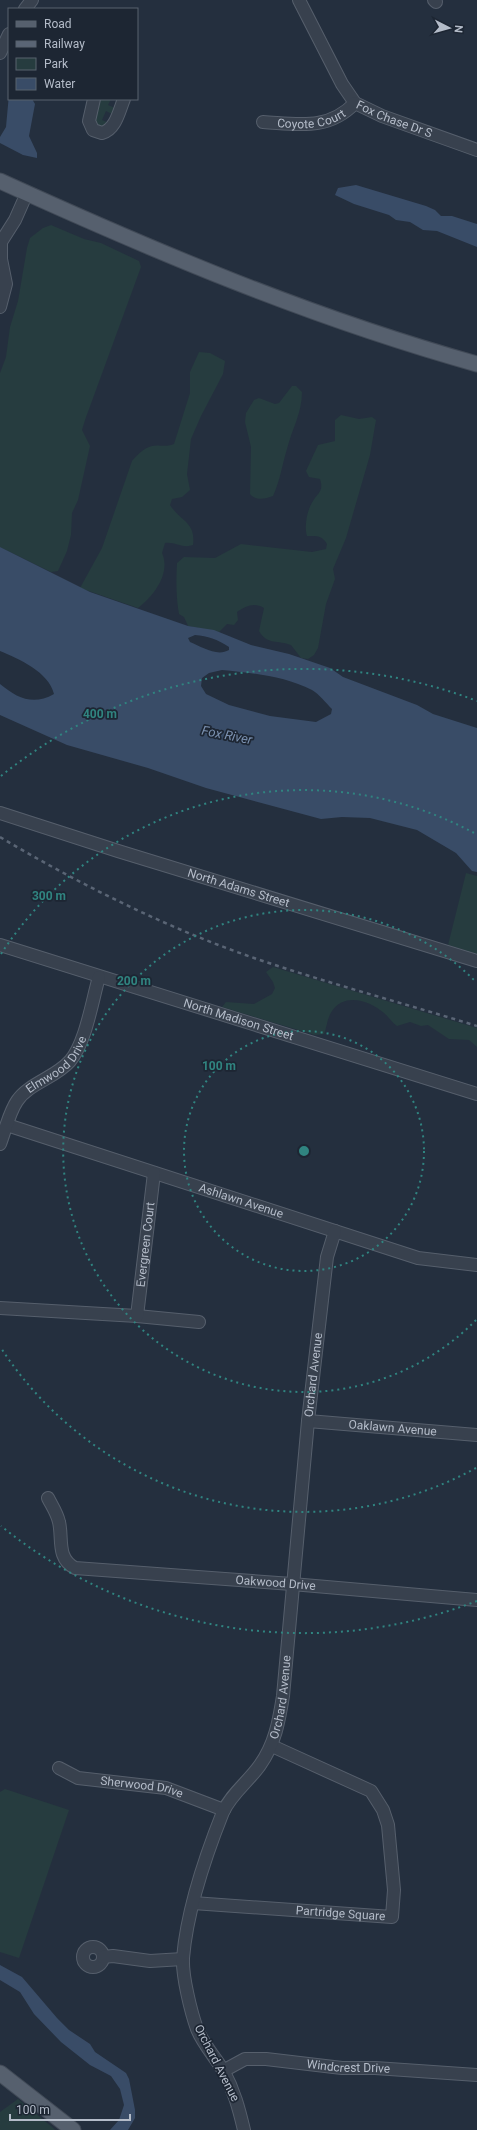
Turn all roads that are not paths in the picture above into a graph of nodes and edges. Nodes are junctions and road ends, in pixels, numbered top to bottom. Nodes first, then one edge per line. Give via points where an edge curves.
1 (32, 0) edge
2 (299, 0) edge
3 (26, 8) edge
4 (8, 36) edge
5 (0, 53) edge
6 (94, 100) edge
7 (124, 100) edge
8 (355, 103) junction
9 (263, 122) dead end
10 (477, 150) edge
11 (0, 181) edge
12 (27, 193) junction
13 (0, 307) edge
14 (477, 364) edge
15 (0, 813) edge
16 (0, 945) edge
17 (477, 961) edge
18 (99, 977) junction
19 (477, 1094) edge
20 (7, 1125) junction
21 (0, 1144) edge
22 (154, 1173) junction
23 (335, 1231) junction
24 (477, 1265) edge
25 (0, 1308) edge
26 (137, 1316) junction
27 (199, 1322) dead end
28 (308, 1421) junction
29 (477, 1435) edge
30 (48, 1498) dead end
31 (292, 1584) junction
32 (477, 1600) edge
33 (272, 1746) junction
34 (59, 1768) dead end
35 (224, 1810) junction
36 (194, 1903) junction
37 (103, 1957) dead end
38 (183, 1959) junction
39 (223, 2071) junction
40 (0, 2073) edge
41 (477, 2075) edge
42 (73, 2130) edge
43 (244, 2130) edge

1 - 3 street
2 - 8 street, Fox Chase Dr S via 342,84
4 - 5 street
6 - 7 street via 89,121 93,130 102,132 113,125
8 - 9 street, Coyote Court via 335,119 321,123
8 - 10 street, Fox Chase Dr S via 382,116
11 - 12 main road
12 - 13 street via 15,220 1,242 1,260 6,284
12 - 14 main road via 196,267 267,295 424,349
15 - 17 street, North Adams Street via 118,852
16 - 18 street, North Madison Street
18 - 19 street, North Madison Street
18 - 20 street, Elmwood Drive via 80,1043 71,1060 62,1069 22,1095 16,1102
20 - 21 street, Elmwood Drive
20 - 22 street, Ashlawn Avenue
22 - 23 street, Ashlawn Avenue
22 - 26 street, Evergreen Court
23 - 24 street, Ashlawn Avenue via 418,1258
23 - 28 street, Orchard Avenue via 327,1257
25 - 26 street
26 - 27 street
28 - 29 street, Oaklawn Avenue
28 - 31 street, Orchard Avenue
30 - 31 street, Oakwood Drive via 59,1521 63,1555 74,1568
31 - 32 street, Oakwood Drive
31 - 33 street, Orchard Avenue via 283,1696
33 - 35 street, Orchard Avenue
33 - 36 street, Partridge Square via 371,1791 388,1824 394,1890 392,1918
34 - 35 street, Sherwood Drive via 78,1778 166,1788
35 - 36 street, Orchard Avenue via 202,1871
36 - 38 street, Orchard Avenue
37 - 38 street via 150,1961
38 - 39 street, Orchard Avenue via 188,1996 198,2030
39 - 41 street, Windcrest Drive via 245,2059 266,2059 342,2068
39 - 43 street, Orchard Avenue via 236,2097
40 - 42 main road

